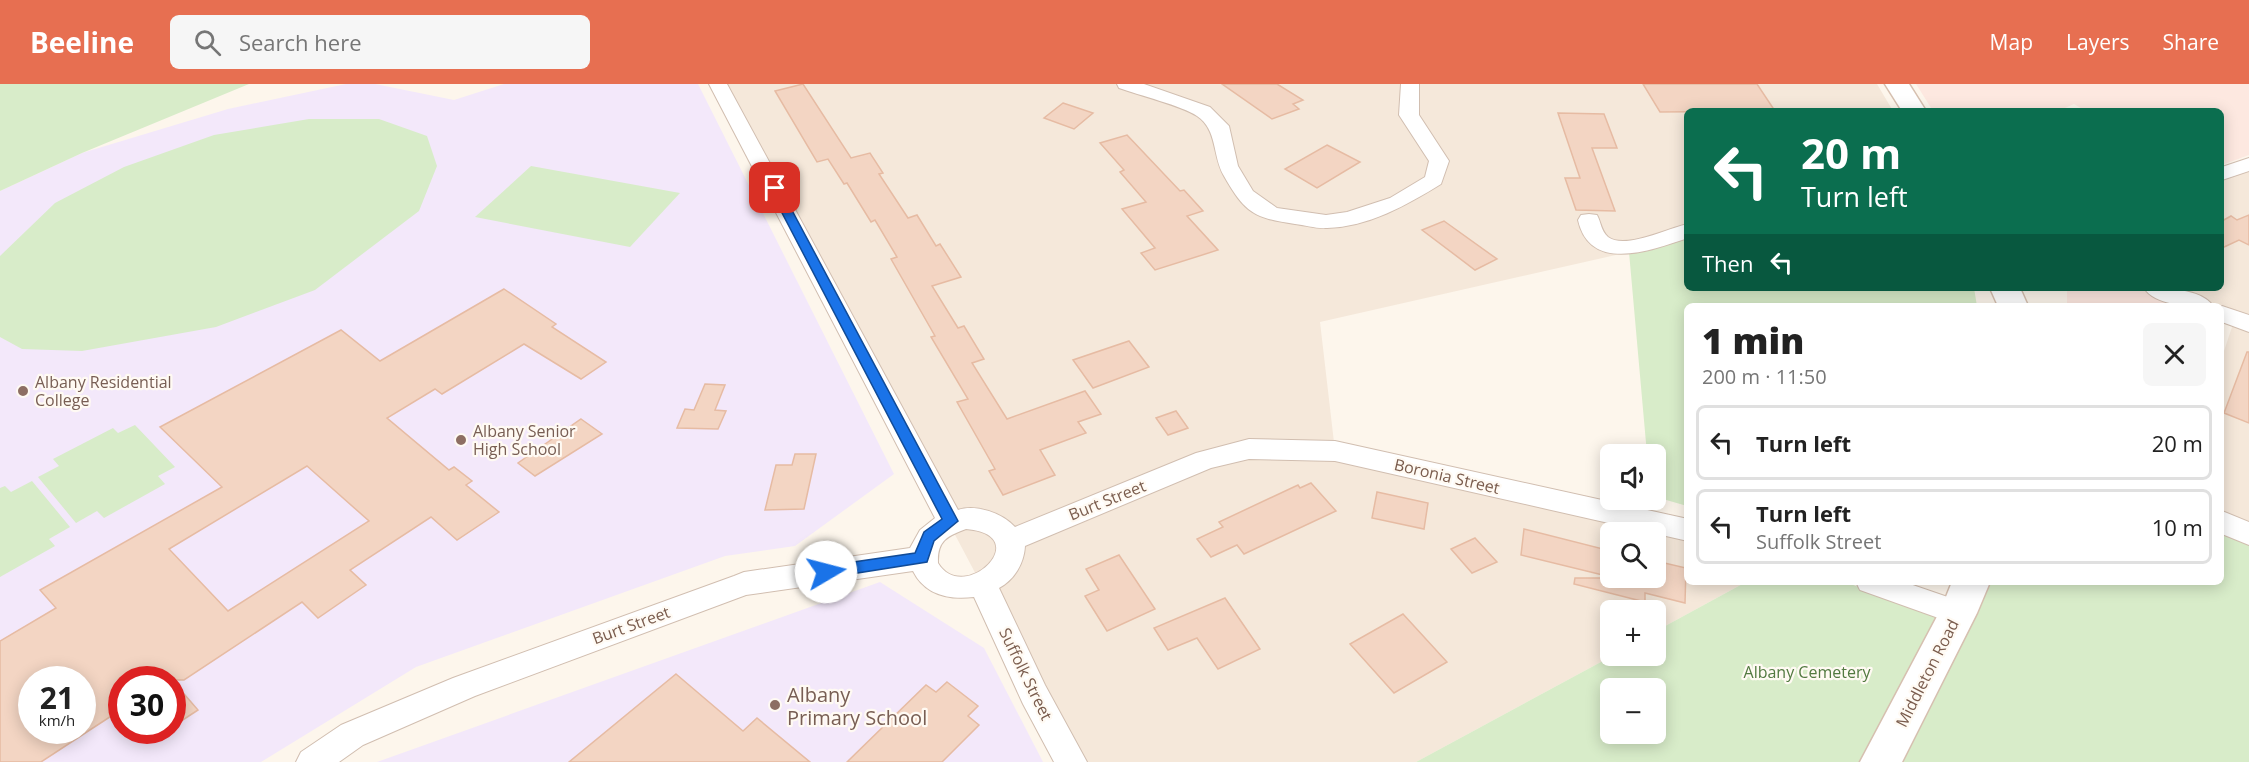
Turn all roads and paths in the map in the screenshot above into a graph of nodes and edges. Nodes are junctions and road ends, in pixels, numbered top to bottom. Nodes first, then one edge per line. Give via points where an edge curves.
1 (718, 84) edge
2 (1126, 84) edge
3 (1410, 84) edge
4 (1896, 84) edge
5 (1912, 108) edge
6 (2249, 164) edge
7 (2224, 173) edge
8 (1589, 220) dead end
9 (1684, 231) edge
10 (2163, 291) edge
11 (2193, 303) edge
12 (2224, 315) edge
13 (2249, 324) edge
14 (1206, 460) joint
15 (950, 521) junction
16 (2224, 523) edge
17 (1684, 529) edge
18 (2249, 534) edge
19 (1009, 541) junction
20 (922, 558) junction
21 (982, 584) junction
22 (1888, 585) edge
23 (1964, 598) edge
24 (312, 762) edge
25 (1071, 762) edge
26 (1881, 762) edge

1 - 15 street
2 - 3 street via 1203,111 1219,126 1228,166 1245,195 1257,206 1272,214 1326,222 1351,218 1396,202 1434,180 1439,161 1410,115
4 - 5 main road
6 - 7 street
8 - 9 street via 1592,234 1602,244 1619,247 1647,244
10 - 11 street
12 - 13 street
14 - 17 street, Boronia Street via 1249,449 1335,451
14 - 19 street, Burt Street
15 - 19 street via 980,518 1003,530
15 - 20 street via 929,536
16 - 18 street
19 - 21 street via 1011,551 1003,570
20 - 21 street via 925,568 942,584
20 - 24 street, Burt Street via 744,584 464,687 352,735
21 - 25 street, Suffolk Street
22 - 23 street
23 - 26 main road, Middleton Road

